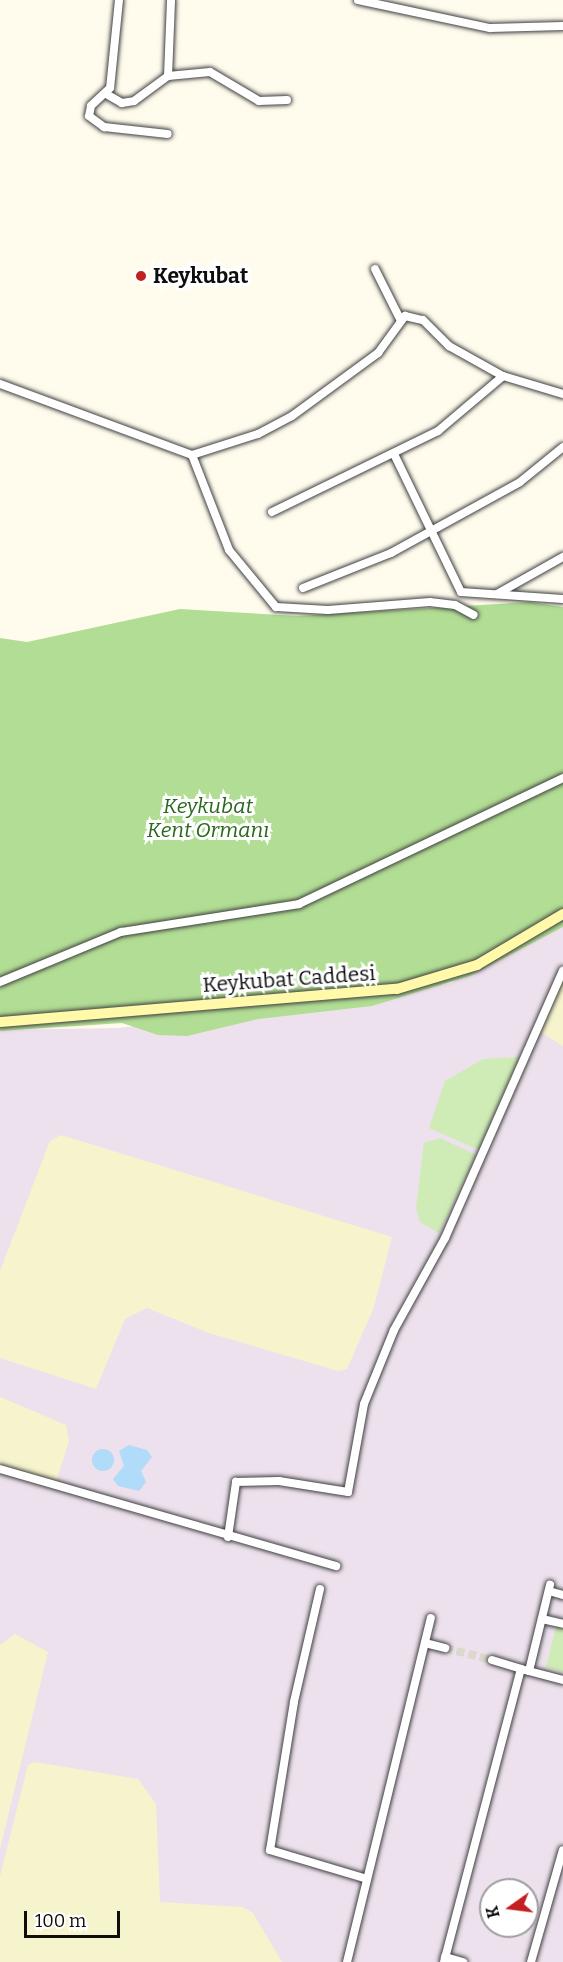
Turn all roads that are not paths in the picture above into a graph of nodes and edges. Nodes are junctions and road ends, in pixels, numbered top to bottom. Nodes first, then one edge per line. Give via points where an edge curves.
1 (119, 0) edge
2 (171, 0) edge
3 (358, 0) edge
4 (563, 26) edge
5 (168, 76) junction
6 (108, 94) junction
7 (287, 100) dead end
8 (168, 134) dead end
9 (375, 269) dead end
10 (399, 319) junction
11 (503, 376) junction
12 (0, 384) edge
13 (563, 394) edge
14 (563, 447) edge
15 (394, 454) junction
16 (192, 455) junction
17 (272, 512) dead end
18 (433, 529) junction
19 (563, 557) edge
20 (303, 588) dead end
21 (493, 596) junction
22 (563, 599) edge
23 (474, 615) dead end
24 (563, 778) edge
25 (563, 914) edge
26 (563, 972) edge
27 (0, 982) edge
28 (0, 1022) edge
29 (0, 1469) edge
30 (228, 1537) junction
31 (336, 1566) dead end
32 (320, 1589) dead end
33 (563, 1595) edge
34 (431, 1618) dead end
35 (542, 1618) junction
36 (563, 1624) edge
37 (425, 1643) junction
38 (445, 1648) tunnel mouth
39 (492, 1660) tunnel mouth
40 (525, 1670) junction
41 (563, 1680) edge
42 (563, 1850) edge
43 (367, 1879) junction
44 (444, 1960) edge
45 (347, 1962) edge
46 (463, 1962) edge
47 (531, 1962) edge

1 - 6 street via 119,42
2 - 5 street
3 - 4 street via 490,28
5 - 6 street via 135,101 122,102
5 - 7 street via 210,72 259,101
6 - 8 street via 90,109 96,123
9 - 10 street
10 - 11 street via 420,318 449,346
10 - 16 street via 378,353 292,416 258,434
11 - 13 street
11 - 15 street via 452,422
12 - 16 street
14 - 18 street via 520,482
15 - 17 street
15 - 18 street
16 - 23 street via 229,550 272,605 328,610 430,602 455,605
18 - 20 street via 354,570
18 - 21 street via 459,591
19 - 21 street
21 - 22 street
24 - 27 street via 299,904 121,932
25 - 28 street, Keykubat Caddesi via 477,965 397,989
26 - 30 street via 445,1238 394,1330 364,1404 348,1492 279,1481 236,1482
29 - 30 street
30 - 31 street
32 - 43 street via 294,1702 270,1850
33 - 35 street via 550,1588
34 - 37 street
35 - 36 street
35 - 40 street
37 - 38 street
37 - 43 street
39 - 40 street
40 - 41 street
40 - 44 street
42 - 47 street
43 - 45 street
44 - 46 street

